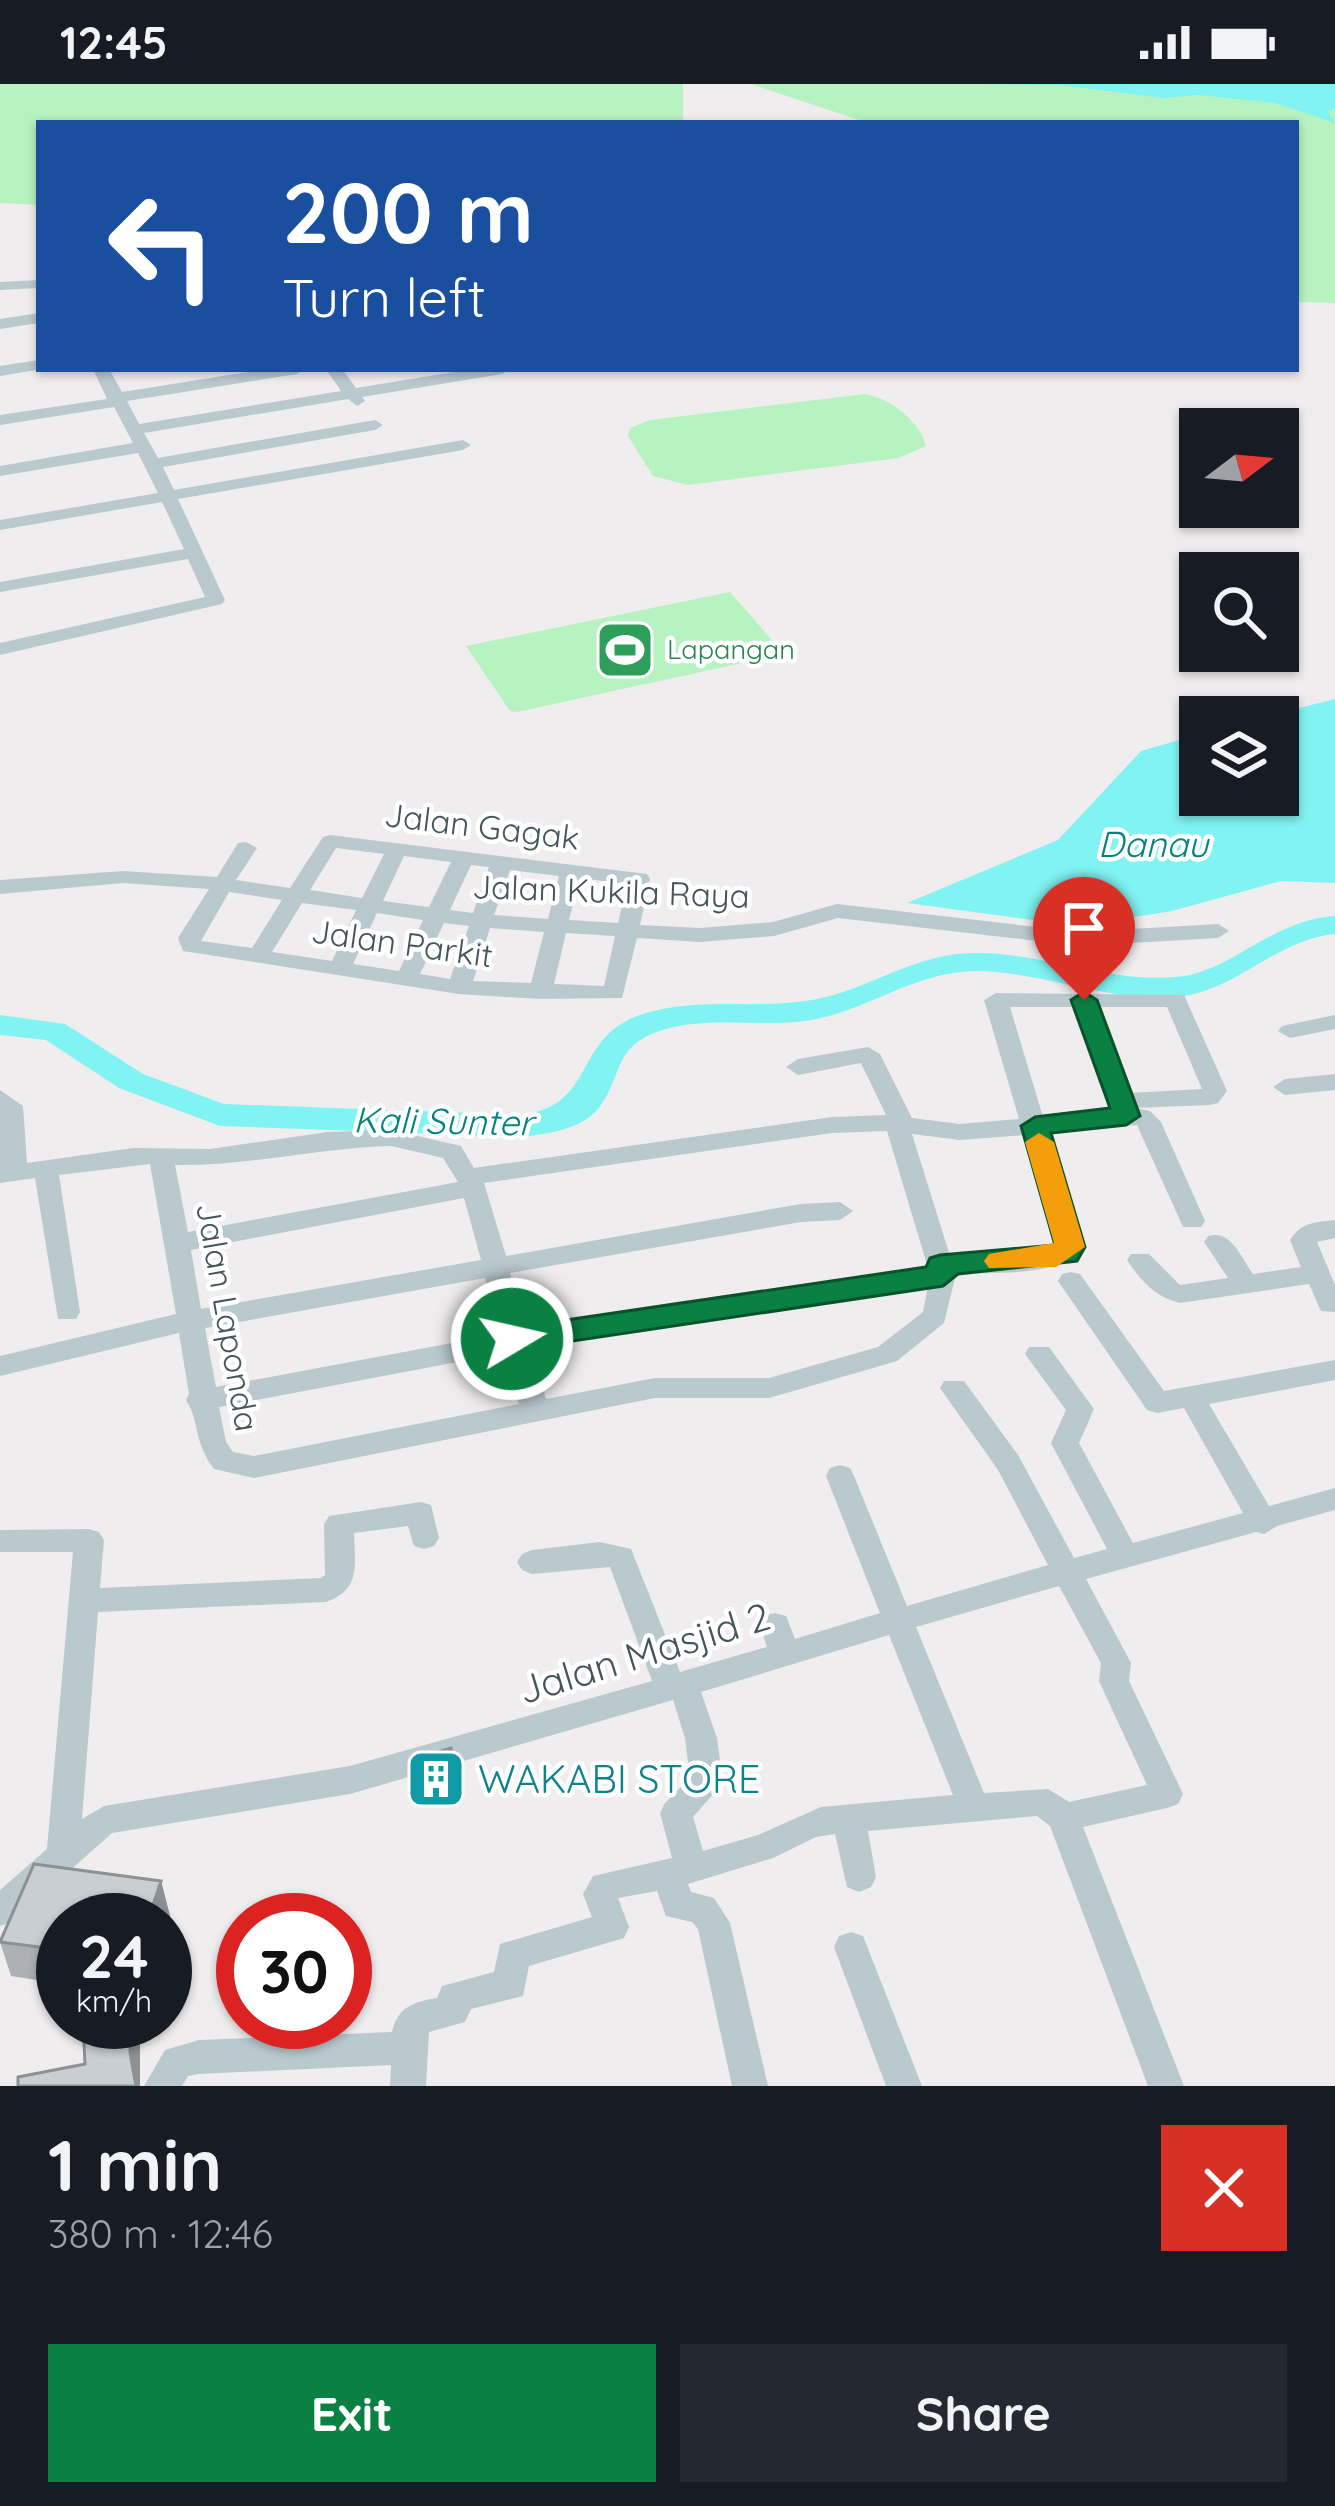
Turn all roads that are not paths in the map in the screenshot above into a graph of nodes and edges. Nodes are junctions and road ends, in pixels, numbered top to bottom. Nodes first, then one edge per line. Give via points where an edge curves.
1 (36, 284) edge
2 (0, 286) edge
3 (36, 318) edge
4 (0, 324) edge
5 (36, 365) edge
6 (0, 371) edge
7 (105, 372) edge
8 (280, 372) edge
9 (336, 372) edge
10 (484, 372) edge
11 (352, 394) junction
12 (116, 399) junction
13 (0, 420) edge
14 (375, 425) junction
15 (131, 430) junction
16 (463, 445) dead end
17 (142, 447) junction
18 (399, 455) junction
19 (153, 464) junction
20 (0, 471) edge
21 (165, 497) junction
22 (0, 525) edge
23 (192, 553) junction
24 (0, 587) edge
25 (0, 649) edge
26 (246, 848) dead end
27 (396, 851) junction
28 (463, 859) junction
29 (501, 863) junction
30 (571, 870) junction
31 (223, 884) junction
32 (0, 886) edge
33 (294, 894) junction
34 (368, 905) junction
35 (436, 916) junction
36 (480, 921) junction
37 (554, 926) junction
38 (630, 930) junction
39 (1218, 931) dead end
40 (258, 956) junction
41 (340, 967) junction
42 (407, 978) junction
43 (459, 987) junction
44 (540, 992) junction
45 (1084, 1000) junction
46 (1335, 1022) edge
47 (1290, 1031) dead end
48 (798, 1067) dead end
49 (1335, 1082) edge
50 (1285, 1087) dead end
51 (0, 1097) edge
52 (1123, 1108) junction
53 (900, 1124) junction
54 (1035, 1126) junction
55 (161, 1154) junction
56 (46, 1169) junction
57 (7, 1174) edge
58 (472, 1183) junction
59 (840, 1211) dead end
60 (1192, 1221) dead end
61 (1335, 1229) edge
62 (1217, 1242) dead end
63 (178, 1244) junction
64 (1140, 1260) dead end
65 (496, 1267) junction
66 (942, 1270) junction
67 (1316, 1274) junction
68 (1071, 1281) dead end
69 (1246, 1283) junction
70 (1330, 1304) dead end
71 (67, 1312) dead end
72 (188, 1321) junction
73 (512, 1339) junction
74 (1039, 1354) dead end
75 (0, 1366) edge
76 (1335, 1370) edge
77 (954, 1388) dead end
78 (1190, 1395) junction
79 (200, 1400) junction
80 (535, 1411) junction
81 (840, 1475) dead end
82 (1335, 1499) edge
83 (1264, 1523) junction
84 (424, 1538) dead end
85 (0, 1540) edge
86 (1126, 1557) junction
87 (532, 1562) dead end
88 (1067, 1576) junction
89 (84, 1601) junction
90 (896, 1623) junction
91 (677, 1686) junction
92 (973, 1805) junction
93 (849, 1818) junction
94 (1063, 1818) junction
95 (63, 1853) junction
96 (681, 1872) junction
97 (859, 1877) dead end
98 (0, 1911) edge
99 (851, 1947) dead end
100 (406, 2048) junction
101 (162, 2086) edge
102 (408, 2086) edge
103 (750, 2086) edge
104 (904, 2086) edge
105 (1166, 2086) edge

1 - 2 street
3 - 4 street
5 - 6 street
7 - 12 street
8 - 12 street
9 - 11 street
10 - 11 street
11 - 14 street
11 - 15 street
12 - 13 street
12 - 15 street
14 - 18 street
14 - 19 street
15 - 17 street
16 - 18 street
17 - 19 street
17 - 20 street
18 - 21 street
19 - 21 street
21 - 22 street
21 - 23 street
23 - 24 street
23 - 25 street via 216,600
26 - 31 street
27 - 28 street, Jalan Gagak
27 - 33 street, Jalan Gagak via 326,843
27 - 34 street
28 - 29 street, Jalan Gagak
28 - 35 street
29 - 30 street, Jalan Gagak
29 - 36 street
30 - 37 street
30 - 38 street, Jalan Gagak via 639,879
31 - 32 street, Jalan Kukila Raya via 123,878
31 - 33 street, Jalan Kukila Raya
31 - 40 street, Jalan Parkit via 188,942
33 - 34 street, Jalan Kukila Raya
33 - 40 street
34 - 35 street, Jalan Kukila Raya
34 - 41 street
35 - 36 street, Jalan Kukila Raya
35 - 42 street
36 - 37 street, Jalan Kukila Raya
36 - 43 street
37 - 38 street, Jalan Kukila Raya
37 - 44 street
38 - 39 street, Jalan Kukila Raya via 748,932 845,911 1080,939
38 - 44 street, Jalan Parkit via 614,993
40 - 41 street, Jalan Parkit
41 - 42 street, Jalan Parkit
42 - 43 street, Jalan Parkit
43 - 44 street, Jalan Parkit
45 - 52 street
45 - 52 street via 1176,1000 1215,1090
45 - 54 street via 994,1004
46 - 47 street
48 - 53 street via 868,1054
49 - 50 street
51 - 57 street via 11,1106
52 - 54 street
52 - 60 street via 1149,1122
53 - 54 street via 960,1132
53 - 58 street via 832,1125
53 - 66 street
54 - 66 street via 1066,1254
55 - 56 street
55 - 58 street via 209,1157 391,1138 452,1152
55 - 63 street, Jalan Laponda
56 - 57 street
56 - 71 street
58 - 63 street
58 - 65 street
59 - 65 street
61 - 67 street via 1304,1236
62 - 69 street
63 - 72 street, Jalan Laponda
64 - 69 street via 1173,1293
65 - 72 street
65 - 73 street
66 - 73 street
66 - 80 street via 934,1316 869,1363 770,1388 656,1388
67 - 69 street
67 - 70 street
68 - 78 street via 1154,1402
72 - 75 street
72 - 79 street, Jalan Laponda
73 - 79 street
73 - 80 street
74 - 86 street via 1080,1408 1065,1443
76 - 78 street
77 - 88 street via 1008,1463
78 - 83 street
79 - 80 street, Jalan Laponda via 216,1454 254,1467
81 - 90 street
82 - 83 street, Jalan Masjid 2
83 - 86 street, Jalan Masjid 2
84 - 89 street via 422,1513 339,1525 340,1581 326,1589
85 - 89 street via 89,1540
86 - 88 street, Jalan Masjid 2
87 - 91 street via 621,1557
88 - 90 street, Jalan Masjid 2
88 - 94 street via 1116,1663 1114,1681 1167,1794
89 - 95 street
90 - 91 street, Jalan Masjid 2 via 780,1640
90 - 92 street
91 - 95 street, Jalan Masjid 2 via 350,1780 104,1820
91 - 96 street via 701,1738 707,1783 676,1813
92 - 93 street
92 - 94 street via 1048,1803
93 - 96 street via 798,1826 768,1846
93 - 97 street
94 - 105 street
95 - 98 street, Jalan Masjid 2
96 - 100 street via 601,1888 612,1927 512,1955 511,1985 454,1997 453,2011 410,2027
96 - 103 street via 678,1906 702,1909 713,1923
99 - 104 street
100 - 101 street via 199,2057 177,2062
100 - 102 street

